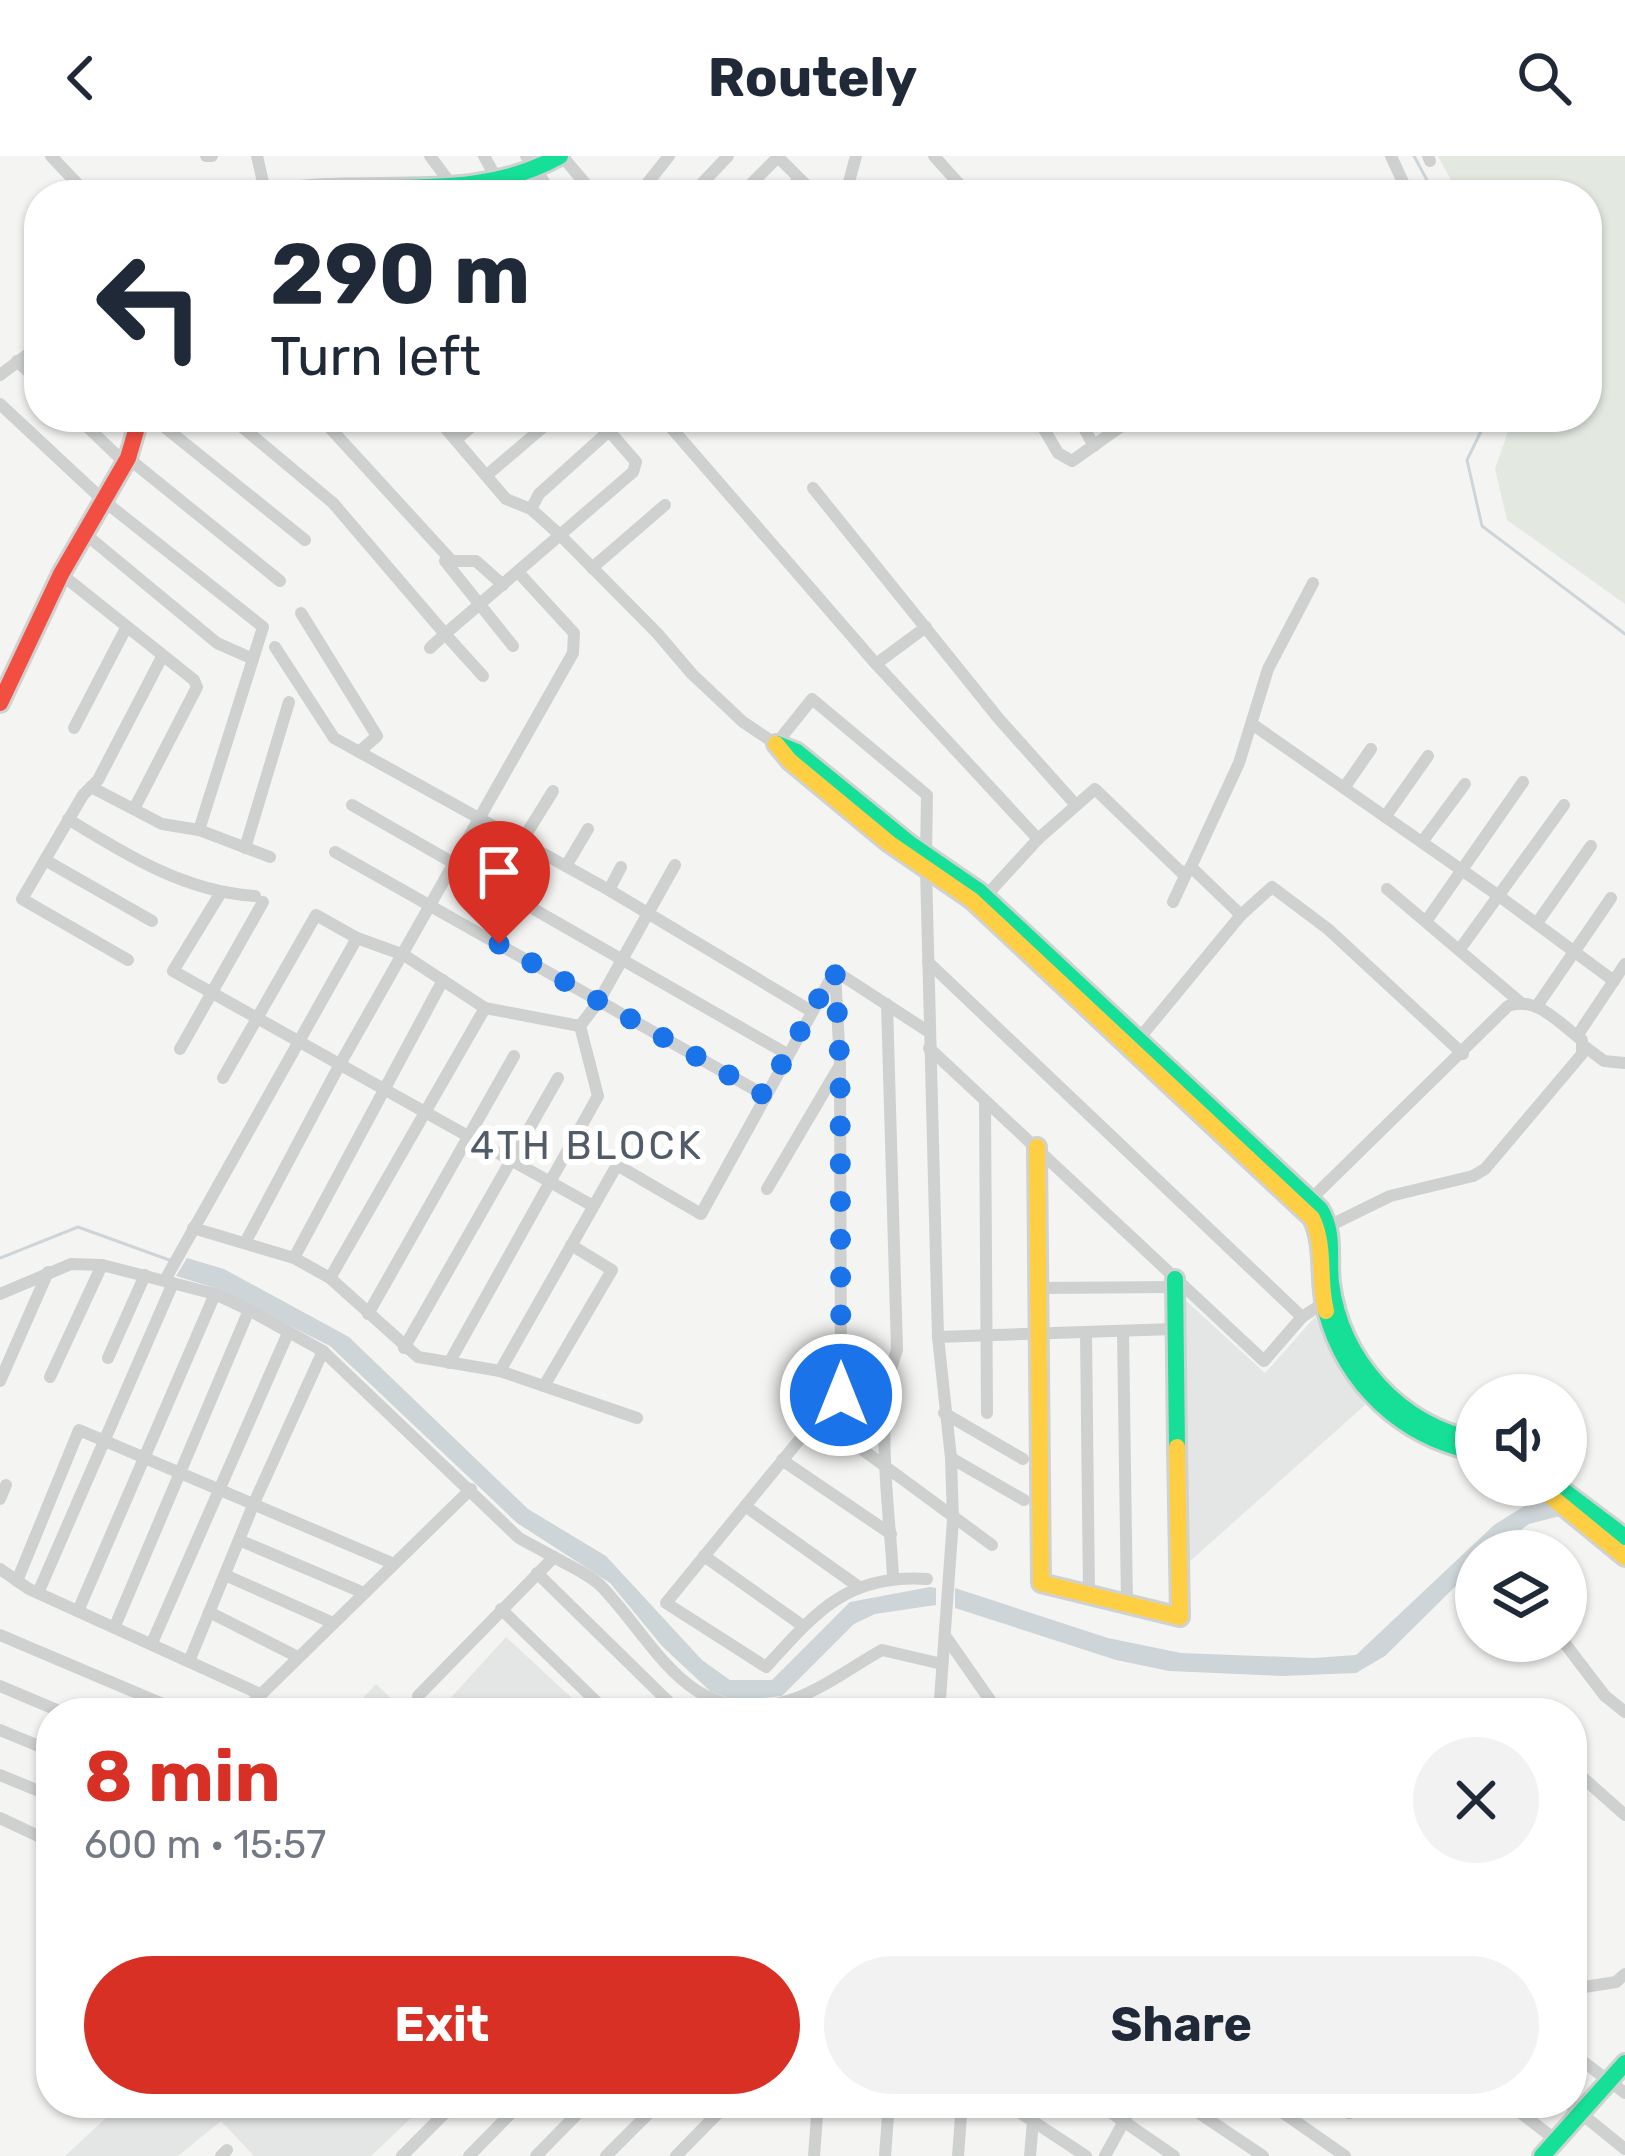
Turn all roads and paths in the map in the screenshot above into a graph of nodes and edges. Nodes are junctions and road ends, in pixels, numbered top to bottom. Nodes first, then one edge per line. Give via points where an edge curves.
1 (51, 156) edge
2 (561, 156) edge
3 (669, 156) edge
4 (728, 156) edge
5 (934, 156) edge
6 (777, 157) edge
7 (531, 164) edge
8 (798, 179) edge
9 (74, 180) edge
10 (503, 180) edge
11 (582, 180) edge
12 (650, 180) edge
13 (705, 180) edge
14 (755, 180) edge
15 (956, 180) edge
16 (24, 356) edge
17 (17, 361) junction
18 (24, 368) edge
19 (0, 375) edge
20 (0, 404) edge
21 (24, 426) edge
22 (30, 432) edge
23 (94, 432) edge
24 (137, 432) edge
25 (161, 432) edge
26 (248, 432) edge
27 (334, 432) edge
28 (450, 432) edge
29 (465, 432) edge
30 (537, 432) edge
31 (608, 432) edge
32 (610, 432) edge
33 (675, 432) edge
34 (1046, 432) edge
35 (1086, 432) edge
36 (1113, 432) edge
37 (457, 439) junction
38 (1094, 446) junction
39 (126, 460) junction
40 (487, 475) junction
41 (813, 488) dead end
42 (104, 501) junction
43 (665, 505) dead end
44 (530, 509) junction
45 (83, 533) junction
46 (560, 535) junction
47 (304, 540) dead end
48 (450, 560) junction
49 (592, 568) junction
50 (518, 572) junction
51 (61, 574) junction
52 (280, 581) dead end
53 (1312, 583) dead end
54 (503, 585) junction
55 (478, 606) junction
56 (301, 613) dead end
57 (926, 627) junction
58 (126, 628) junction
59 (446, 634) junction
60 (513, 646) dead end
61 (275, 647) dead end
62 (430, 648) dead end
63 (162, 657) junction
64 (253, 659) junction
65 (876, 664) junction
66 (483, 676) dead end
67 (289, 702) dead end
68 (0, 703) edge
69 (1252, 724) junction
70 (74, 728) dead end
71 (776, 744) junction
72 (1371, 749) dead end
73 (359, 752) junction
74 (1428, 756) dead end
75 (1523, 782) dead end
76 (1465, 784) dead end
77 (91, 787) junction
78 (1344, 788) junction
79 (553, 791) dead end
80 (1076, 804) junction
81 (352, 805) dead end
82 (1564, 805) dead end
83 (134, 809) junction
84 (1385, 817) junction
85 (68, 819) junction
86 (482, 819) junction
87 (588, 829) dead end
88 (199, 830) junction
89 (1038, 839) junction
90 (522, 841) junction
91 (1422, 842) junction
92 (1591, 846) dead end
93 (245, 848) junction
94 (335, 852) dead end
95 (271, 857) dead end
96 (45, 860) junction
97 (926, 862) junction
98 (456, 864) junction
99 (676, 865) dead end
100 (566, 866) junction
101 (621, 867) dead end
102 (1188, 870) junction
103 (1462, 870) junction
104 (1387, 889) dead end
105 (609, 890) junction
106 (220, 894) junction
107 (1499, 896) junction
108 (985, 897) junction
109 (1611, 898) dead end
110 (1173, 902) dead end
111 (431, 907) junction
112 (648, 914) junction
113 (1241, 915) junction
114 (1427, 920) junction
115 (152, 921) dead end
116 (1537, 923) junction
117 (358, 938) junction
118 (1460, 949) junction
119 (1576, 951) junction
120 (404, 956) junction
121 (128, 960) dead end
122 (622, 960) junction
123 (928, 962) junction
124 (1625, 964) edge
125 (835, 970) junction
126 (442, 980) junction
127 (1614, 981) junction
128 (213, 993) junction
129 (599, 1001) junction
130 (1520, 1002) junction
131 (887, 1004) junction
132 (1537, 1006) junction
133 (485, 1008) junction
134 (811, 1011) junction
135 (258, 1018) junction
136 (580, 1026) junction
137 (929, 1032) junction
138 (298, 1040) junction
139 (1138, 1040) junction
140 (1581, 1041) junction
141 (929, 1048) junction
142 (180, 1049) dead end
143 (787, 1054) junction
144 (1463, 1054) junction
145 (514, 1056) dead end
146 (1625, 1063) edge
147 (340, 1064) junction
148 (840, 1064) junction
149 (223, 1078) dead end
150 (558, 1078) dead end
151 (382, 1088) junction
152 (764, 1095) junction
153 (985, 1101) junction
154 (423, 1110) junction
155 (468, 1136) junction
156 (1037, 1147) junction
157 (511, 1160) junction
158 (549, 1181) junction
159 (767, 1189) dead end
160 (1305, 1205) junction
161 (593, 1206) junction
162 (1329, 1226) junction
163 (193, 1228) junction
164 (246, 1241) junction
165 (571, 1245) junction
166 (294, 1258) junction
167 (102, 1265) junction
168 (48, 1271) junction
169 (145, 1275) junction
170 (330, 1278) junction
171 (169, 1282) junction
172 (1174, 1283) junction
173 (1038, 1288) junction
174 (0, 1294) edge
175 (215, 1294) junction
176 (1322, 1304) dead end
177 (249, 1310) junction
178 (368, 1314) junction
179 (1302, 1317) junction
180 (1174, 1329) junction
181 (1123, 1331) junction
182 (1086, 1332) junction
183 (288, 1333) junction
184 (1039, 1334) junction
185 (990, 1336) junction
186 (938, 1337) junction
187 (404, 1348) junction
188 (323, 1351) junction
189 (109, 1358) dead end
190 (449, 1363) junction
191 (890, 1369) junction
192 (500, 1371) junction
193 (50, 1377) dead end
194 (0, 1381) edge
195 (544, 1386) junction
196 (841, 1395) junction
197 (944, 1413) junction
198 (987, 1413) dead end
199 (818, 1417) junction
200 (637, 1418) dead end
201 (1455, 1437) edge
202 (107, 1441) junction
203 (1455, 1449) edge
204 (144, 1455) junction
205 (951, 1458) junction
206 (1024, 1459) dead end
207 (782, 1460) junction
208 (888, 1469) junction
209 (179, 1471) junction
210 (6, 1485) dead end
211 (220, 1489) junction
212 (471, 1489) junction
213 (0, 1499) edge
214 (1024, 1500) dead end
215 (254, 1503) junction
216 (745, 1506) junction
217 (1570, 1506) edge
218 (1585, 1517) junction
219 (953, 1520) junction
220 (891, 1534) junction
221 (1625, 1537) edge
222 (238, 1540) junction
223 (992, 1545) dead end
224 (554, 1556) junction
225 (704, 1556) junction
226 (1625, 1557) edge
227 (394, 1564) junction
228 (0, 1569) edge
229 (537, 1574) junction
230 (225, 1575) junction
231 (893, 1576) junction
232 (928, 1579) dead end
233 (17, 1581) junction
234 (859, 1588) junction
235 (38, 1593) junction
236 (364, 1593) junction
237 (1090, 1595) junction
238 (1126, 1604) junction
239 (501, 1609) junction
240 (78, 1611) junction
241 (209, 1612) junction
242 (333, 1623) junction
243 (802, 1626) junction
244 (115, 1627) junction
245 (0, 1636) edge
246 (946, 1636) junction
247 (152, 1642) junction
248 (298, 1657) junction
249 (190, 1659) junction
250 (1579, 1662) edge
251 (942, 1664) junction
252 (0, 1686) edge
253 (260, 1694) junction
254 (418, 1696) dead end
255 (148, 1698) edge
256 (256, 1698) edge
257 (593, 1698) edge
258 (665, 1698) edge
259 (709, 1698) edge
260 (794, 1698) edge
261 (940, 1698) edge
262 (989, 1698) edge
263 (36, 1701) edge
264 (1625, 1712) edge
265 (0, 1730) edge
266 (36, 1745) edge
267 (0, 1775) edge
268 (1587, 1781) edge
269 (36, 1790) edge
270 (1625, 1815) edge
271 (0, 1818) edge
272 (36, 1835) edge
273 (1625, 1974) edge
274 (1587, 1987) edge
275 (1625, 2063) edge
276 (1587, 2066) edge
277 (1608, 2082) junction
278 (1625, 2093) edge
279 (1587, 2098) edge
280 (440, 2118) edge
281 (506, 2118) edge
282 (574, 2118) edge
283 (644, 2118) edge
284 (713, 2118) edge
285 (817, 2118) edge
286 (888, 2118) edge
287 (961, 2118) edge
288 (1028, 2118) edge
289 (1119, 2118) edge
290 (1206, 2118) edge
291 (1291, 2118) edge
292 (1521, 2118) edge
293 (1569, 2118) edge
294 (1586, 2118) edge
295 (1122, 2120) junction
296 (1033, 2121) junction
297 (1625, 2149) edge
298 (1551, 2151) edge
299 (402, 2156) edge
300 (469, 2156) edge
301 (536, 2156) edge
302 (606, 2156) edge
303 (676, 2156) edge
304 (814, 2156) edge
305 (885, 2156) edge
306 (958, 2156) edge
307 (1030, 2156) edge
308 (1086, 2156) edge
309 (1105, 2156) edge
310 (1174, 2156) edge
311 (1263, 2156) edge
312 (1345, 2156) edge

1 - 9 street
2 - 7 street
2 - 11 street
3 - 12 street
4 - 13 street
5 - 15 street
6 - 8 street
6 - 14 street
7 - 10 street
16 - 17 street
17 - 18 street
17 - 19 street
20 - 21 street
22 - 42 street
23 - 39 street
24 - 39 street
25 - 47 street
26 - 59 street via 333,503
27 - 48 street
28 - 37 street
29 - 37 street
30 - 40 street
31 - 44 street
32 - 46 street via 635,469
33 - 65 street
34 - 38 street via 1064,460
35 - 38 street
36 - 38 street
37 - 40 street
39 - 42 street
39 - 52 street
40 - 44 street via 506,499
41 - 57 street
42 - 45 street
42 - 64 street via 263,628
43 - 49 street
44 - 46 street
45 - 51 street
45 - 64 street via 217,643
46 - 49 street
46 - 50 street
48 - 54 street via 476,561
48 - 55 street
49 - 71 street via 692,674
50 - 54 street
50 - 86 street via 574,633 572,653
51 - 58 street
51 - 68 street
53 - 69 street via 1268,669
54 - 55 street
55 - 59 street
55 - 60 street
56 - 73 street via 377,736
57 - 65 street
57 - 80 street
58 - 63 street
58 - 70 street
59 - 62 street
59 - 66 street
61 - 73 street via 334,738
63 - 77 street
63 - 83 street via 197,687
64 - 88 street
65 - 89 street
67 - 93 street
69 - 78 street
69 - 102 street
71 - 97 street via 797,752
71 - 97 street via 812,699 927,795
72 - 78 street
73 - 86 street
74 - 84 street
75 - 103 street
76 - 91 street
77 - 83 street
77 - 85 street
78 - 84 street
79 - 90 street
80 - 89 street
80 - 102 street via 1100,791
81 - 98 street
82 - 107 street
83 - 88 street
84 - 91 street
85 - 96 street
85 - 106 street via 124,854
86 - 90 street
86 - 98 street
87 - 100 street
88 - 93 street
89 - 108 street
90 - 100 street
91 - 103 street
92 - 116 street
93 - 95 street
94 - 111 street
96 - 115 street
96 - 121 street via 22,902
97 - 108 street
97 - 123 street
97 - 160 street
98 - 111 street
98 - 122 street
99 - 112 street
100 - 105 street
101 - 105 street
102 - 110 street
102 - 113 street
103 - 107 street
103 - 114 street
104 - 114 street
105 - 112 street
106 - 128 street via 173,970
106 - 128 street via 259,899
107 - 116 street
107 - 118 street
108 - 139 street
109 - 119 street
111 - 120 street
111 - 129 street
112 - 122 street
112 - 134 street
113 - 139 street
113 - 144 street via 1267,888 1278,889
114 - 118 street
116 - 119 street
117 - 120 street
117 - 135 street via 316,915
117 - 138 street
118 - 130 street
119 - 127 street
119 - 132 street
120 - 126 street
120 - 147 street
122 - 129 street
122 - 143 street
123 - 137 street
123 - 179 street
124 - 127 street
125 - 131 street
125 - 134 street
125 - 148 street
126 - 133 street
126 - 151 street
127 - 140 street
128 - 135 street
128 - 142 street
129 - 136 street
129 - 152 street
130 - 132 street
130 - 144 street
131 - 137 street
131 - 191 street via 897,1350
132 - 140 street
133 - 136 street
133 - 154 street
134 - 143 street
135 - 138 street
135 - 149 street
136 - 158 street via 598,1096
137 - 141 street
138 - 147 street
138 - 163 street
139 - 160 street
140 - 146 street via 1604,1061
140 - 162 street via 1485,1169 1390,1196
141 - 153 street
141 - 186 street
143 - 152 street
144 - 160 street
145 - 155 street
147 - 151 street
147 - 164 street
148 - 159 street
148 - 196 street
150 - 157 street
151 - 154 street
151 - 166 street
152 - 161 street via 701,1214 616,1165
153 - 156 street
153 - 185 street
154 - 155 street
154 - 170 street
155 - 157 street
155 - 178 street
156 - 172 street
156 - 173 street
157 - 158 street
157 - 187 street
158 - 161 street
158 - 190 street
160 - 162 street
160 - 203 street via 1318,1227 1320,1291 1359,1380 1392,1416
161 - 165 street
162 - 201 street via 1332,1288 1368,1373 1424,1424
163 - 164 street
163 - 171 street
164 - 166 street
165 - 192 street
165 - 195 street via 612,1270
166 - 170 street
167 - 168 street
167 - 169 street
167 - 193 street
168 - 174 street
168 - 194 street
169 - 171 street
169 - 189 street
170 - 178 street
171 - 175 street
171 - 202 street
172 - 173 street
172 - 179 street via 1264,1361
172 - 180 street
173 - 184 street
175 - 177 street
175 - 204 street
176 - 179 street
177 - 183 street
177 - 209 street
178 - 187 street
180 - 181 street
180 - 238 street via 1180,1618
181 - 182 street
181 - 238 street
182 - 184 street
182 - 237 street
183 - 188 street
183 - 211 street
184 - 185 street
184 - 237 street via 1041,1583
185 - 186 street
185 - 198 street
186 - 197 street
187 - 190 street
188 - 212 street
188 - 215 street
190 - 192 street
191 - 196 street via 873,1369
191 - 208 street
192 - 195 street
195 - 200 street
196 - 199 street
197 - 205 street
197 - 206 street
199 - 207 street
199 - 208 street
202 - 204 street
202 - 233 street via 79,1430
202 - 235 street
204 - 209 street
204 - 240 street
205 - 214 street
205 - 219 street
207 - 216 street
207 - 220 street
208 - 219 street
208 - 220 street
209 - 211 street
209 - 244 street
210 - 213 street
211 - 215 street
211 - 247 street
212 - 224 street via 519,1538
212 - 227 street
215 - 222 street
215 - 227 street
216 - 225 street
216 - 234 street
217 - 218 street
218 - 221 street
218 - 226 street
219 - 223 street
219 - 246 street
220 - 231 street
222 - 230 street
222 - 236 street
224 - 229 street
224 - 259 street via 598,1583 690,1689
225 - 243 street
225 - 243 street via 666,1603 766,1667
227 - 236 street
228 - 233 street
229 - 239 street
229 - 258 street
230 - 241 street
230 - 242 street
231 - 232 street
231 - 234 street
233 - 235 street
234 - 243 street
235 - 240 street
236 - 242 street
237 - 238 street
239 - 254 street
239 - 257 street
240 - 244 street
241 - 248 street
241 - 249 street
242 - 248 street
244 - 247 street
245 - 255 street
246 - 251 street
246 - 262 street
247 - 249 street
248 - 253 street
249 - 253 street
250 - 264 street
251 - 260 street via 882,1650
251 - 261 street
252 - 263 street
253 - 256 street
265 - 266 street
267 - 269 street
268 - 270 street
271 - 272 street
273 - 274 street
275 - 277 street
276 - 277 street
277 - 278 street
277 - 279 street
280 - 299 street
281 - 300 street
282 - 301 street
283 - 302 street
284 - 303 street
285 - 304 street
286 - 305 street
287 - 306 street
288 - 296 street
289 - 295 street
290 - 311 street
291 - 312 street
292 - 298 street
293 - 298 street
294 - 297 street
295 - 309 street
295 - 310 street
296 - 307 street
296 - 308 street

